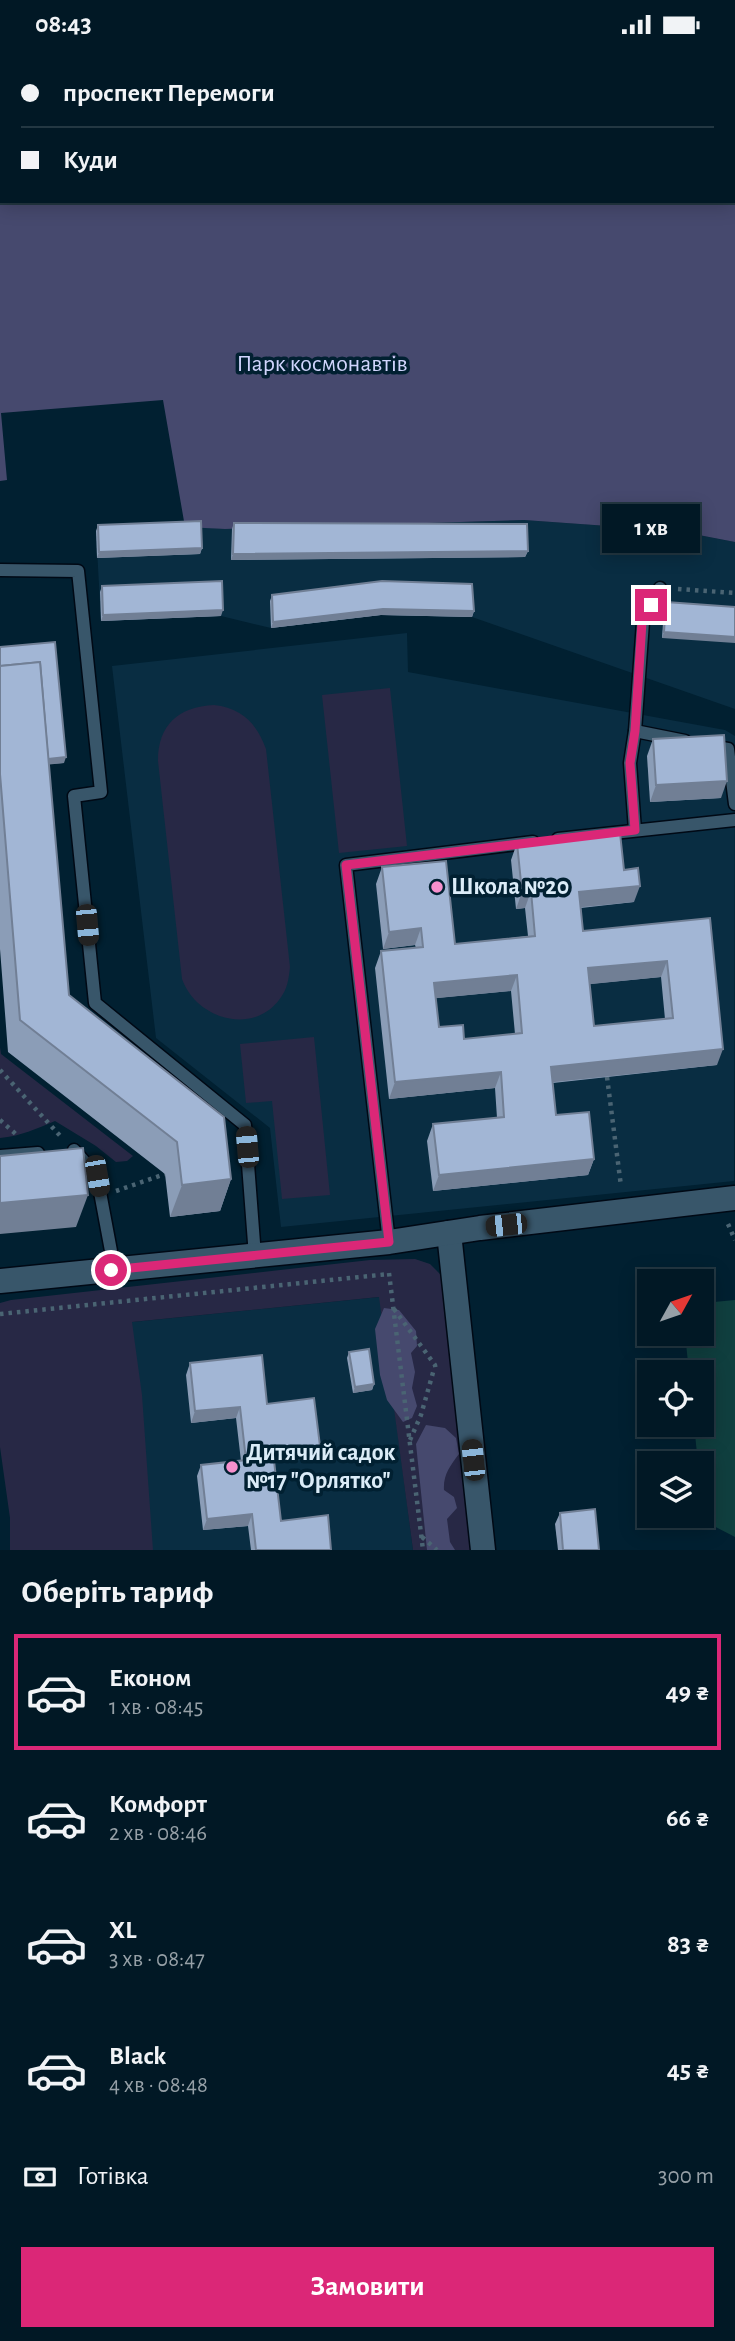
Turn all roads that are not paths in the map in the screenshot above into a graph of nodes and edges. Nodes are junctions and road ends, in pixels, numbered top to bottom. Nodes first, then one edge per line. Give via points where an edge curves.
1 (0, 570) edge
2 (660, 588) road end
3 (635, 731) junction
4 (735, 804) edge
5 (735, 820) edge
6 (635, 830) junction
7 (0, 1156) edge
8 (735, 1198) edge
9 (449, 1233) junction
10 (389, 1242) junction
11 (255, 1256) junction
12 (111, 1270) junction
13 (0, 1281) edge
14 (483, 1550) edge

1 - 11 lane via 78,571 101,792 74,796 95,1003 244,1125
2 - 3 lane via 642,622
3 - 4 lane via 727,749
3 - 6 lane via 630,763
5 - 6 lane
6 - 10 lane via 346,865
7 - 12 lane via 61,1151 97,1176
8 - 9 street
9 - 10 street
9 - 14 street
10 - 11 street
11 - 12 street
12 - 13 street

